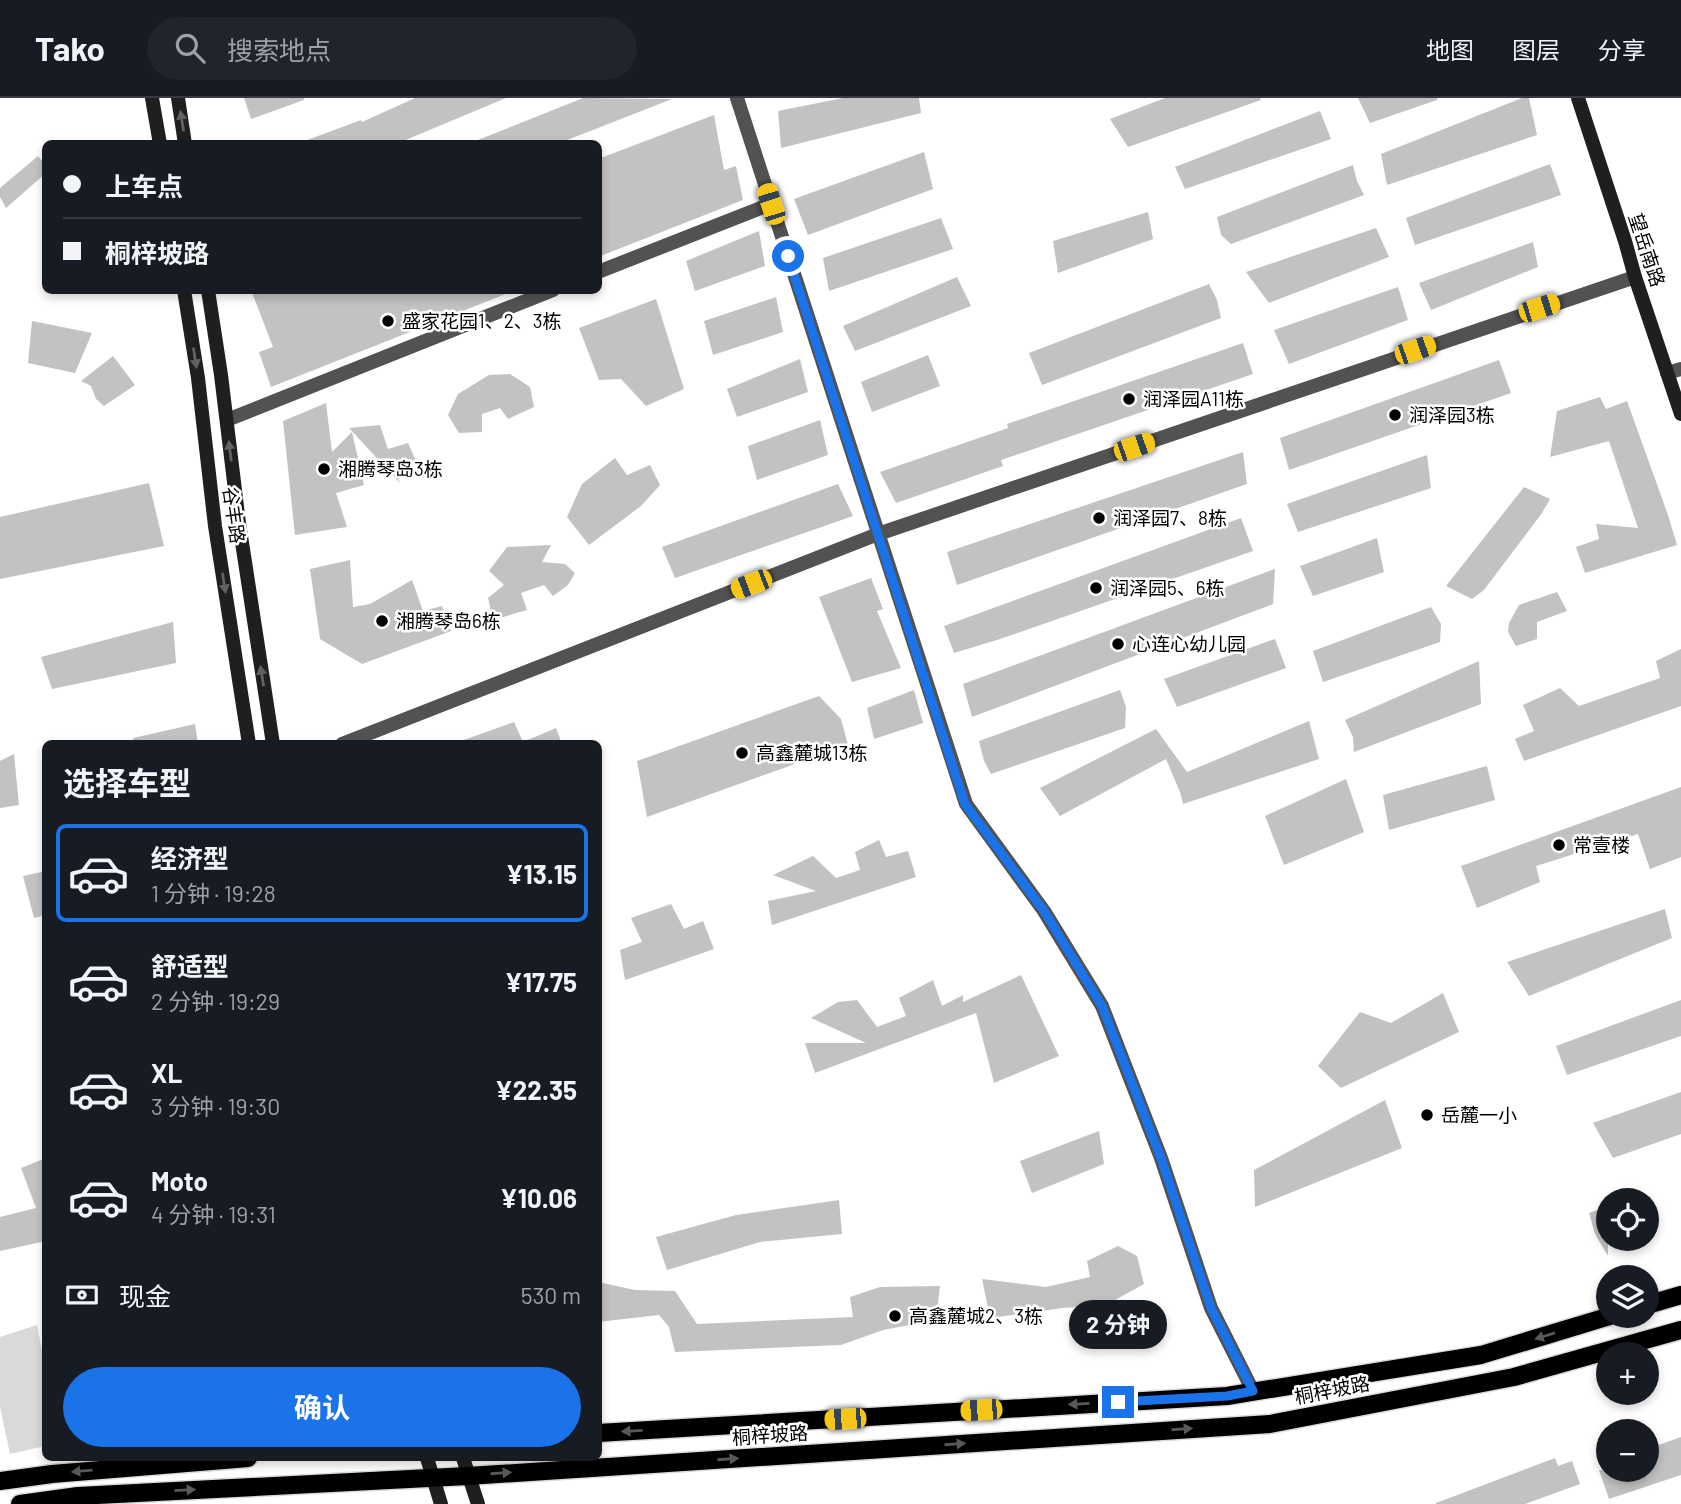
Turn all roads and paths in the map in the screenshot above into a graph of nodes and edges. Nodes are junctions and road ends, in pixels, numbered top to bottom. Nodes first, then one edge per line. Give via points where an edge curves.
1 (144, 98) edge
2 (152, 98) edge
3 (178, 98) edge
4 (737, 98) edge
5 (1578, 98) edge
6 (156, 122) junction
7 (159, 140) edge
8 (184, 140) edge
9 (771, 204) junction
10 (602, 270) edge
11 (1634, 277) junction
12 (185, 294) edge
13 (209, 294) edge
14 (543, 294) edge
15 (1674, 371) edge
16 (1681, 414) edge
17 (227, 420) junction
18 (878, 534) junction
19 (248, 740) edge
20 (272, 740) edge
21 (352, 740) edge
22 (1681, 1295) edge
23 (1659, 1301) edge
24 (1596, 1320) edge
25 (1681, 1330) edge
26 (1253, 1391) junction
27 (602, 1433) edge
28 (211, 1461) edge
29 (428, 1461) edge
30 (464, 1461) edge
31 (467, 1476) junction
32 (432, 1477) junction
33 (0, 1481) edge
34 (20, 1504) edge
35 (441, 1504) edge
36 (478, 1504) edge

1 - 6 street
2 - 6 street
8 -> 3 street
4 - 9 street
5 - 11 street, 望岳南路
6 - 7 street
9 - 10 street
9 - 18 street
11 - 15 street, 望岳南路
11 - 18 street
12 -> 19 street, 谷丰路
13 - 17 street, 谷丰路
14 - 17 street
15 - 16 street, 望岳南路
20 -> 17 street, 谷丰路
18 - 21 street
18 - 26 street via 965,804 1044,911 1102,1006 1161,1158 1211,1308
22 - 23 main road
24 -> 26 main road, 桐梓坡路 via 1481,1355
31 -> 25 main road, 桐梓坡路 via 1270,1424 1514,1377
26 -> 27 main road, 桐梓坡路
28 -> 33 main road
29 - 32 street
30 - 31 street
31 - 32 main road, 桐梓坡路
31 - 36 street
34 -> 32 main road, 桐梓坡路 via 78,1496
32 - 35 street

